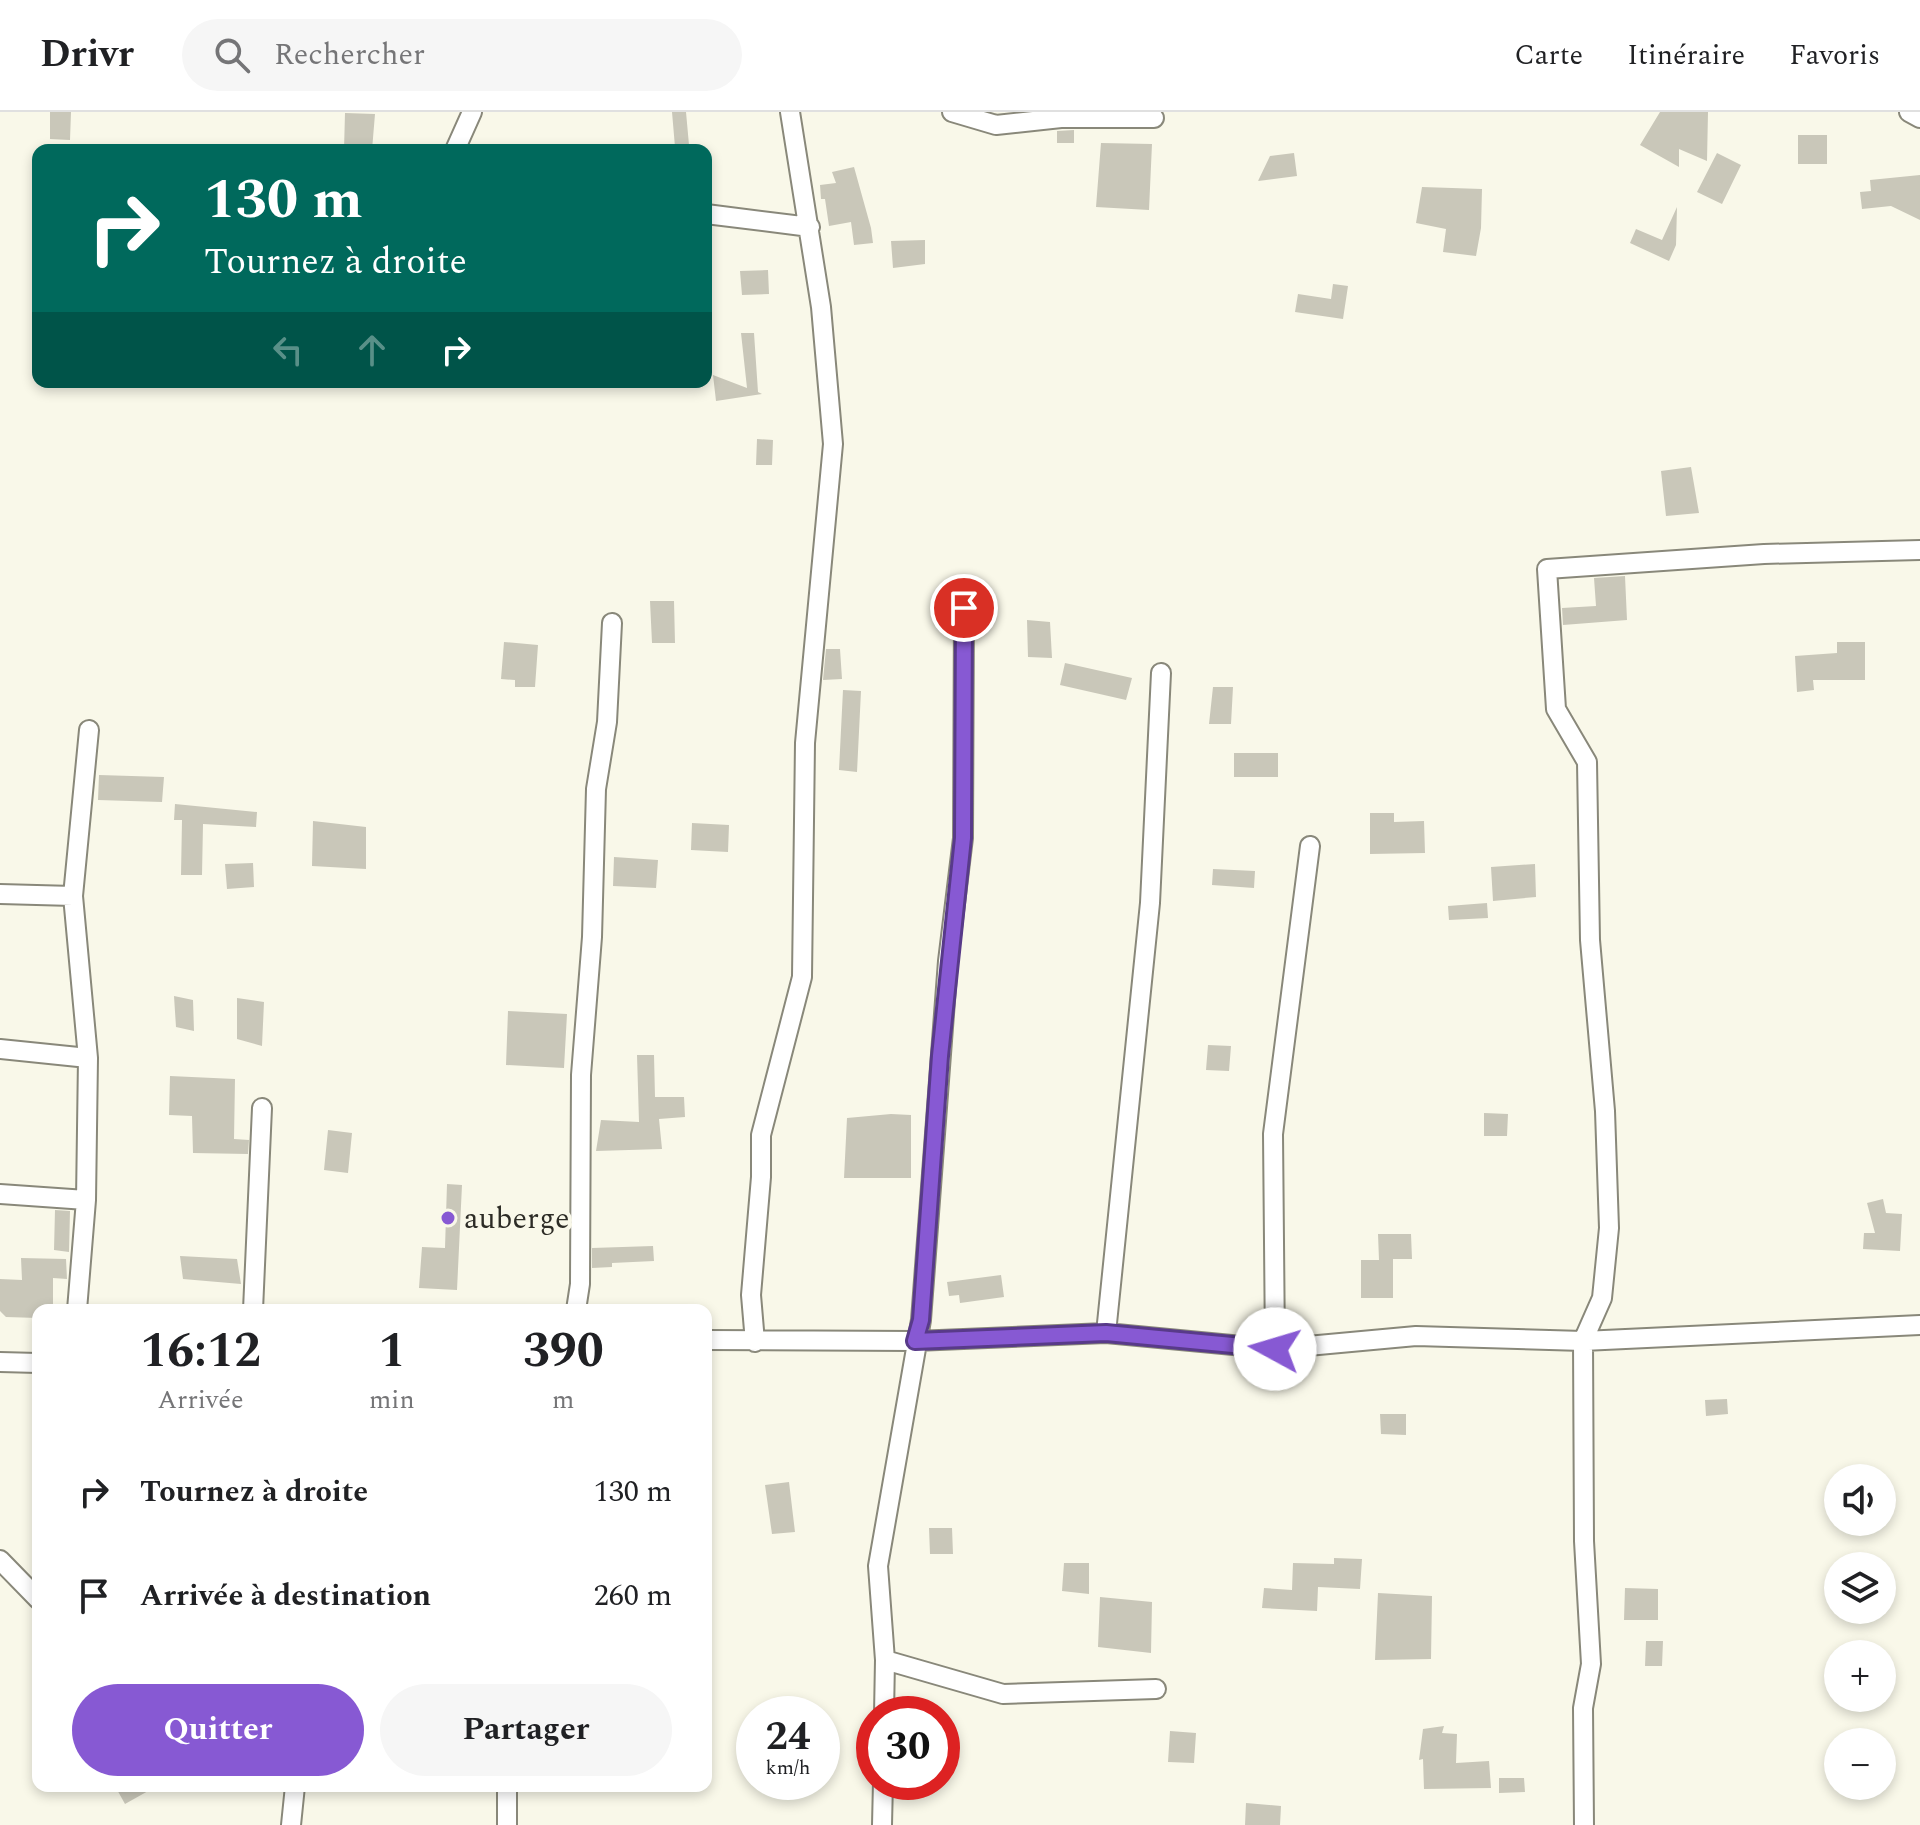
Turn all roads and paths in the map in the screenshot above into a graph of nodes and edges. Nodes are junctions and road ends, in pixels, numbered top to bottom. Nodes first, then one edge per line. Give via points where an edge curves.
1 (472, 112) edge
2 (790, 112) edge
3 (952, 112) edge
4 (1909, 112) edge
5 (1154, 118) dead end
6 (1920, 118) edge
7 (458, 144) edge
8 (712, 215) edge
9 (810, 227) junction
10 (1920, 550) edge
11 (964, 608) dead end
12 (612, 623) dead end
13 (1161, 673) dead end
14 (89, 730) dead end
15 (1310, 846) dead end
16 (0, 894) edge
17 (73, 896) junction
18 (0, 1049) edge
19 (88, 1058) junction
20 (262, 1108) dead end
21 (0, 1194) edge
22 (86, 1200) junction
23 (77, 1304) edge
24 (253, 1304) edge
25 (577, 1304) edge
26 (1920, 1325) edge
27 (1106, 1333) junction
28 (712, 1340) edge
29 (915, 1341) junction
30 (1583, 1341) junction
31 (755, 1342) junction
32 (1275, 1349) junction
33 (0, 1362) edge
34 (32, 1363) edge
35 (0, 1560) edge
36 (32, 1593) edge
37 (885, 1660) junction
38 (1156, 1689) dead end
39 (884, 1696) edge
40 (294, 1792) edge
41 (507, 1792) edge
42 (883, 1800) edge
43 (291, 1825) edge
44 (507, 1825) edge
45 (882, 1825) edge
46 (1584, 1825) edge

1 - 7 street
2 - 9 street
3 - 5 street via 996,125 1061,118
4 - 6 street
8 - 9 street
9 - 31 street via 833,444 805,743 802,977 761,1135 751,1295
10 - 30 street via 1547,569 1556,709 1587,762 1590,940 1605,1111 1609,1228 1602,1298
11 - 29 street via 963,838
12 - 25 street via 607,722 596,789 581,1075
13 - 27 street via 1150,903
14 - 17 street
15 - 32 street via 1273,1134
16 - 17 street
17 - 19 street
18 - 19 street
19 - 22 street
20 - 24 street
21 - 22 street
22 - 23 street
26 - 30 street
27 - 29 street
27 - 32 street
28 - 31 street
29 - 31 street
29 - 37 street via 878,1566
30 - 32 street via 1416,1336
30 - 46 street via 1591,1664 1583,1708
33 - 34 street
35 - 36 street
37 - 38 street via 1003,1694
37 - 39 street
40 - 43 street
41 - 44 street
42 - 45 street

